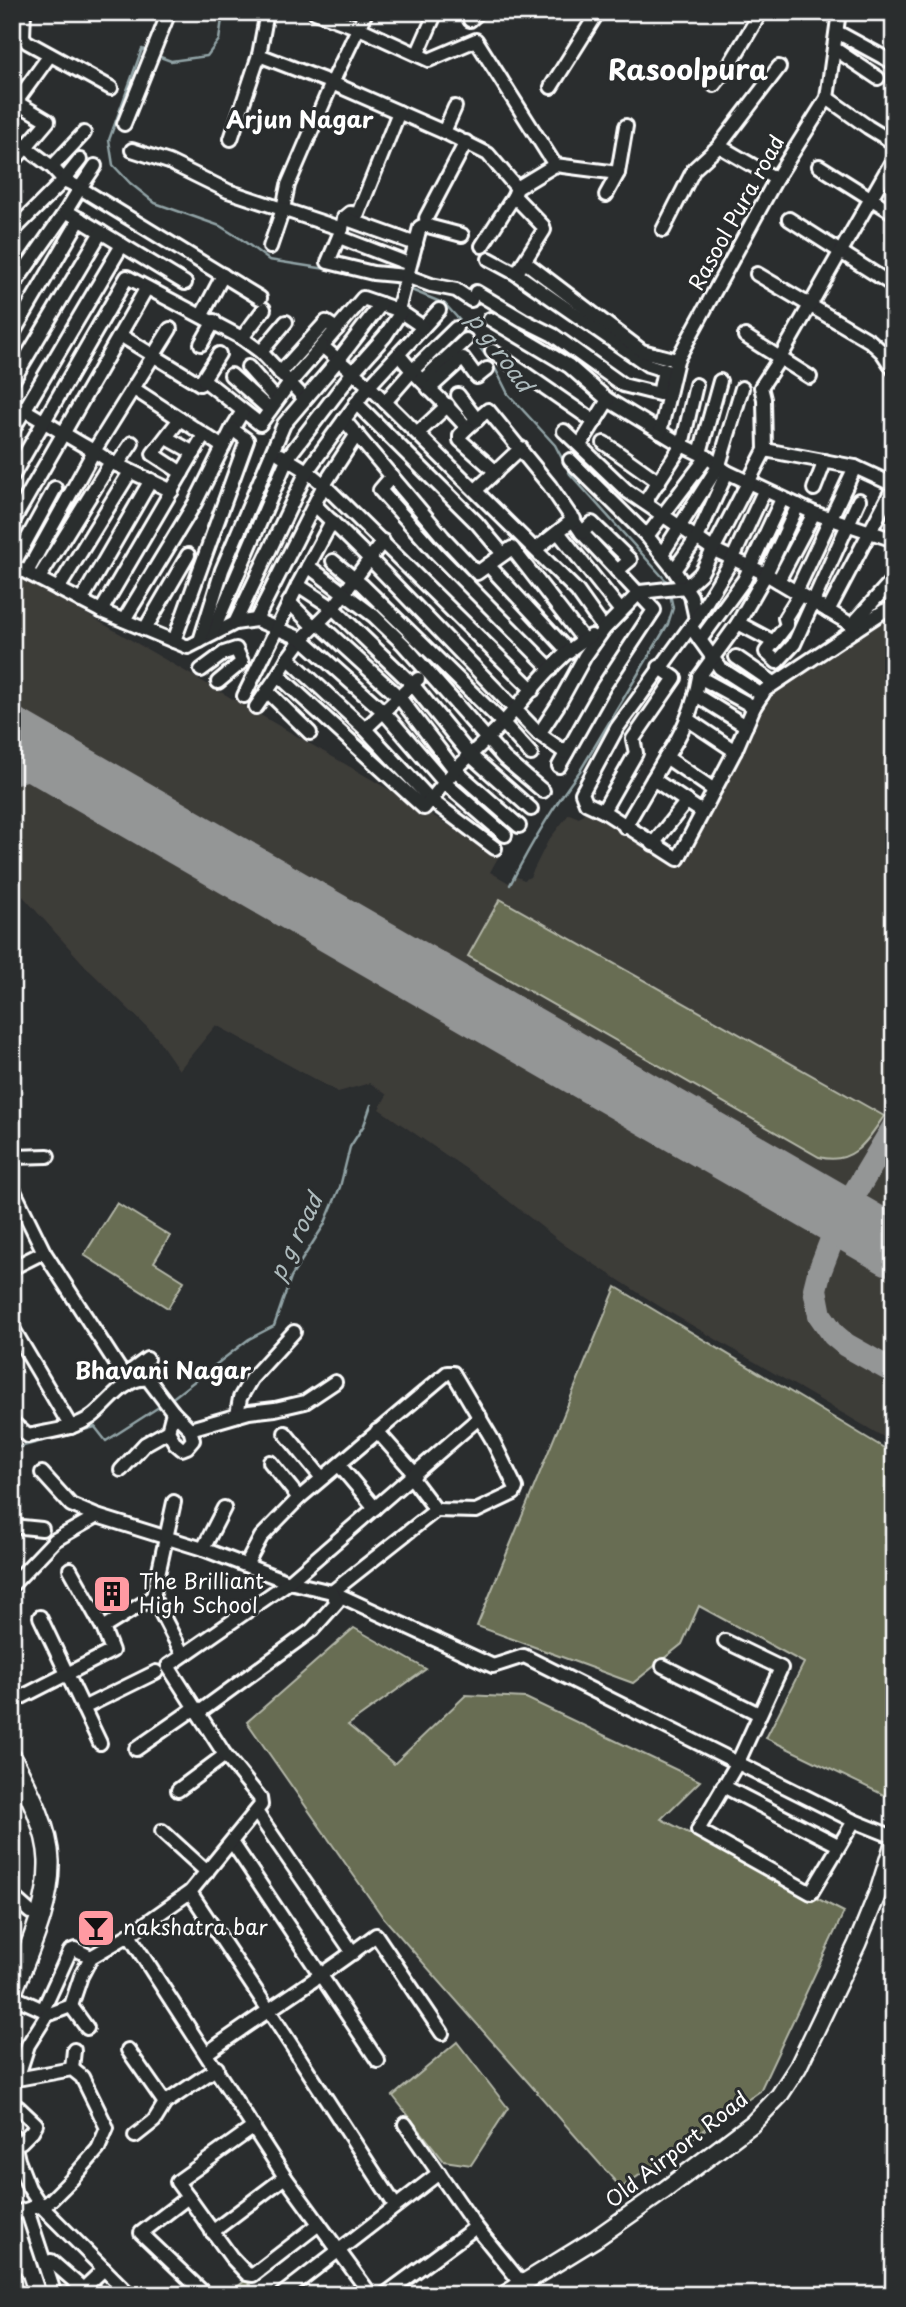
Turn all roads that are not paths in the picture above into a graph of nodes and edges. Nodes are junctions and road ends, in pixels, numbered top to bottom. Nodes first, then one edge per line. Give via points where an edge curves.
1 (24, 12) edge
2 (169, 12) edge
3 (267, 12) edge
4 (315, 12) edge
5 (366, 12) edge
6 (436, 12) edge
7 (598, 12) edge
8 (761, 12) edge
9 (839, 12) edge
10 (359, 28) junction
11 (837, 32) junction
12 (835, 49) junction
13 (418, 53) junction
14 (50, 55) junction
15 (259, 55) junction
16 (894, 63) edge
17 (779, 67) dead end
18 (878, 78) dead end
19 (332, 83) junction
20 (713, 85) dead end
21 (551, 87) dead end
22 (111, 88) dead end
23 (827, 98) junction
24 (14, 103) edge
25 (455, 107) dead end
26 (399, 112) junction
27 (124, 124) dead end
28 (626, 127) dead end
29 (444, 132) junction
30 (84, 133) dead end
31 (12, 137) edge
32 (231, 139) dead end
33 (466, 142) junction
34 (894, 142) edge
35 (25, 146) junction
36 (719, 146) junction
37 (132, 150) dead end
38 (894, 158) edge
39 (12, 159) edge
40 (80, 160) dead end
41 (555, 165) junction
42 (95, 166) dead end
43 (819, 166) dead end
44 (52, 167) junction
45 (618, 173) junction
46 (776, 179) junction
47 (64, 180) junction
48 (80, 188) junction
49 (516, 192) junction
50 (606, 195) dead end
51 (870, 198) junction
52 (283, 209) junction
53 (66, 211) junction
54 (894, 214) edge
55 (426, 218) dead end
56 (79, 219) junction
57 (789, 219) dead end
58 (342, 228) junction
59 (663, 230) dead end
60 (12, 232) edge
61 (101, 232) junction
62 (462, 235) dead end
63 (416, 244) junction
64 (122, 245) junction
65 (482, 246) dead end
66 (270, 247) dead end
67 (840, 251) junction
68 (489, 259) dead end
69 (525, 262) junction
70 (109, 267) junction
71 (407, 272) junction
72 (515, 273) junction
73 (757, 274) dead end
74 (223, 275) junction
75 (127, 277) junction
76 (185, 283) dead end
77 (13, 284) edge
78 (894, 286) edge
79 (146, 289) junction
80 (381, 304) junction
81 (809, 305) junction
82 (400, 306) junction
83 (439, 310) dead end
84 (208, 318) junction
85 (490, 319) dead end
86 (285, 322) dead end
87 (423, 327) junction
88 (456, 328) dead end
89 (170, 329) dead end
90 (337, 329) junction
91 (12, 335) edge
92 (120, 335) junction
93 (745, 336) dead end
94 (242, 338) junction
95 (466, 341) dead end
96 (201, 344) dead end
97 (322, 346) junction
98 (492, 351) dead end
99 (261, 352) junction
100 (219, 354) dead end
101 (154, 355) junction
102 (399, 355) junction
103 (780, 358) junction
104 (339, 359) junction
105 (248, 367) dead end
106 (671, 368) junction
107 (486, 369) dead end
108 (894, 370) edge
109 (412, 371) junction
110 (353, 372) junction
111 (280, 373) junction
112 (231, 375) dead end
113 (810, 377) dead end
114 (204, 380) junction
115 (720, 381) dead end
116 (12, 382) edge
117 (289, 384) junction
118 (426, 385) junction
119 (696, 385) dead end
120 (369, 386) junction
121 (742, 388) dead end
122 (134, 389) junction
123 (458, 395) dead end
124 (304, 398) junction
125 (480, 399) dead end
126 (608, 400) junction
127 (385, 402) junction
128 (356, 403) junction
129 (274, 405) junction
130 (448, 405) junction
131 (18, 406) edge
132 (488, 410) junction
133 (243, 411) junction
134 (180, 419) junction
135 (344, 420) junction
136 (44, 421) junction
137 (595, 422) junction
138 (260, 424) junction
139 (472, 424) junction
140 (232, 429) junction
141 (12, 431) edge
142 (564, 431) dead end
143 (660, 432) junction
144 (418, 433) junction
145 (358, 434) junction
146 (63, 435) junction
147 (204, 435) junction
148 (167, 438) junction
149 (247, 439) junction
150 (132, 443) dead end
151 (604, 443) dead end
152 (580, 445) junction
153 (682, 445) junction
154 (223, 447) junction
155 (521, 448) junction
156 (765, 450) junction
157 (94, 451) junction
158 (271, 451) junction
159 (194, 453) junction
160 (703, 455) junction
161 (288, 457) junction
162 (570, 460) dead end
163 (825, 461) junction
164 (114, 464) junction
165 (855, 467) junction
166 (723, 469) junction
167 (307, 471) junction
168 (130, 472) junction
169 (496, 472) junction
170 (183, 473) junction
171 (393, 476) junction
172 (12, 477) edge
173 (151, 480) junction
174 (659, 482) junction
175 (748, 483) junction
176 (324, 485) junction
177 (894, 485) edge
178 (55, 488) dead end
179 (814, 489) dead end
180 (476, 490) junction
181 (172, 491) junction
182 (764, 491) junction
183 (782, 499) junction
184 (859, 500) dead end
185 (645, 502) junction
186 (315, 505) junction
187 (797, 505) junction
188 (814, 513) junction
189 (662, 514) junction
190 (574, 519) junction
191 (831, 520) junction
192 (332, 521) junction
193 (12, 523) edge
194 (848, 525) junction
195 (680, 527) junction
196 (868, 531) junction
197 (558, 532) junction
198 (892, 535) edge
199 (647, 536) junction
200 (697, 538) junction
201 (383, 541) junction
202 (536, 549) junction
203 (714, 550) junction
204 (503, 554) junction
205 (662, 554) junction
206 (188, 555) dead end
207 (369, 558) junction
208 (733, 558) junction
209 (333, 561) dead end
210 (13, 565) edge
211 (488, 565) junction
212 (308, 566) junction
213 (751, 566) junction
214 (674, 570) junction
215 (766, 574) junction
216 (33, 575) junction
217 (894, 578) edge
218 (354, 579) junction
219 (778, 581) junction
220 (298, 585) junction
221 (681, 587) junction
222 (58, 589) junction
223 (343, 592) junction
224 (646, 592) junction
225 (798, 593) junction
226 (81, 601) junction
227 (289, 602) junction
228 (814, 603) junction
229 (333, 608) junction
230 (894, 608) edge
231 (101, 611) junction
232 (621, 611) junction
233 (828, 611) junction
234 (124, 620) junction
235 (257, 620) junction
236 (693, 623) junction
237 (738, 623) junction
238 (276, 627) junction
239 (314, 627) junction
240 (853, 627) junction
241 (224, 628) junction
242 (145, 629) junction
243 (604, 629) junction
244 (302, 639) junction
245 (583, 639) junction
246 (700, 640) junction
247 (174, 641) junction
248 (200, 641) junction
249 (774, 642) junction
250 (569, 652) junction
251 (224, 653) junction
252 (712, 657) junction
253 (736, 657) dead end
254 (288, 658) junction
255 (659, 667) junction
256 (551, 669) junction
257 (201, 670) dead end
258 (427, 672) junction
259 (278, 675) junction
260 (699, 677) junction
261 (218, 682) dead end
262 (774, 683) junction
263 (412, 684) junction
264 (533, 690) junction
265 (267, 691) junction
266 (696, 695) junction
267 (762, 695) junction
268 (244, 696) dead end
269 (399, 696) junction
270 (256, 707) dead end
271 (754, 707) junction
272 (516, 710) junction
273 (383, 711) junction
274 (687, 719) junction
275 (503, 723) junction
276 (746, 726) junction
277 (365, 729) junction
278 (310, 733) dead end
279 (539, 734) junction
280 (487, 740) junction
281 (735, 751) junction
282 (566, 753) junction
283 (531, 754) dead end
284 (470, 755) junction
285 (666, 757) junction
286 (559, 766) dead end
287 (455, 770) junction
288 (653, 779) junction
289 (444, 783) junction
290 (714, 790) junction
291 (543, 791) dead end
292 (431, 800) junction
293 (687, 802) junction
294 (531, 809) dead end
295 (603, 811) junction
296 (702, 812) junction
297 (519, 826) dead end
298 (625, 827) junction
299 (505, 835) dead end
300 (653, 844) junction
301 (495, 848) dead end
302 (48, 1156) dead end
303 (12, 1157) edge
304 (12, 1187) edge
305 (44, 1252) junction
306 (12, 1268) edge
307 (12, 1327) edge
308 (294, 1332) dead end
309 (147, 1359) dead end
310 (125, 1381) junction
311 (335, 1382) dead end
312 (173, 1412) junction
313 (237, 1415) junction
314 (480, 1417) junction
315 (12, 1422) edge
316 (71, 1427) junction
317 (190, 1429) junction
318 (167, 1431) junction
319 (377, 1431) junction
320 (285, 1433) dead end
321 (270, 1462) dead end
322 (340, 1465) junction
323 (121, 1470) dead end
324 (41, 1473) dead end
325 (413, 1475) junction
326 (322, 1478) junction
327 (299, 1498) junction
328 (174, 1502) dead end
329 (224, 1508) dead end
330 (375, 1508) junction
331 (436, 1510) junction
332 (97, 1516) junction
333 (12, 1525) edge
334 (42, 1529) dead end
335 (166, 1538) junction
336 (202, 1549) junction
337 (246, 1565) junction
338 (70, 1569) dead end
339 (289, 1582) junction
340 (12, 1585) edge
341 (332, 1592) junction
342 (153, 1597) junction
343 (40, 1617) dead end
344 (103, 1628) junction
345 (725, 1641) dead end
346 (183, 1655) junction
347 (663, 1666) dead end
348 (156, 1672) dead end
349 (67, 1674) junction
350 (12, 1702) edge
351 (83, 1708) junction
352 (197, 1711) junction
353 (759, 1714) junction
354 (100, 1743) dead end
355 (136, 1749) dead end
356 (225, 1755) junction
357 (12, 1759) edge
358 (738, 1762) junction
359 (12, 1778) edge
360 (723, 1786) junction
361 (178, 1790) dead end
362 (257, 1813) junction
363 (854, 1821) junction
364 (162, 1831) dead end
365 (894, 1839) edge
366 (232, 1842) junction
367 (838, 1845) junction
368 (207, 1872) junction
369 (190, 1892) junction
370 (12, 1896) edge
371 (30, 1912) junction
372 (130, 1935) junction
373 (353, 1953) junction
374 (91, 1957) junction
375 (12, 1960) edge
376 (321, 1976) junction
377 (12, 1994) edge
378 (71, 2007) junction
379 (268, 2008) junction
380 (45, 2012) junction
381 (87, 2028) dead end
382 (442, 2033) dead end
383 (74, 2050) dead end
384 (128, 2050) dead end
385 (207, 2053) junction
386 (378, 2061) dead end
387 (217, 2068) junction
388 (72, 2069) junction
389 (15, 2081) edge
390 (164, 2104) junction
391 (12, 2109) edge
392 (405, 2124) dead end
393 (254, 2127) junction
394 (135, 2136) dead end
395 (13, 2138) edge
396 (439, 2173) junction
397 (285, 2177) junction
398 (188, 2197) junction
399 (395, 2205) junction
400 (41, 2206) junction
401 (27, 2210) junction
402 (12, 2214) edge
403 (319, 2224) junction
404 (476, 2227) junction
405 (212, 2232) junction
406 (339, 2250) junction
407 (51, 2261) dead end
408 (104, 2269) junction
409 (12, 2280) edge
410 (526, 2289) edge
411 (82, 2293) edge
412 (17, 2295) edge
413 (55, 2295) edge
414 (130, 2295) edge
415 (206, 2295) edge
416 (281, 2295) edge
417 (370, 2295) edge
418 (384, 2295) edge
419 (504, 2295) edge

1 - 14 street via 23,37
2 - 27 street
3 - 15 street
4 - 10 street
5 - 10 street
6 - 13 street
7 - 21 street
8 - 20 street
9 - 11 street, Rasool Pura road
10 - 13 street
10 - 19 street
11 - 12 street, Rasool Pura road
11 - 16 street
12 - 18 street
12 - 23 street, Rasool Pura road
13 - 41 street via 429,60 476,40
14 - 22 street
14 - 24 street
15 - 19 street
15 - 32 street
17 - 36 street
19 - 26 street
19 - 52 street via 288,186
23 - 34 street
23 - 46 street, Rasool Pura road
24 - 35 street via 48,121
25 - 29 street
26 - 29 street
26 - 58 street via 358,214 350,214
28 - 45 street
29 - 33 street
30 - 44 street
31 - 35 street
33 - 49 street via 488,154
33 - 55 street
35 - 39 street
35 - 44 street
36 - 46 street
36 - 59 street via 695,169
37 - 52 street
38 - 51 street
40 - 47 street
41 - 45 street
41 - 49 street
42 - 48 street
43 - 51 street
44 - 47 street
45 - 50 street
46 - 106 street, Rasool Pura road
47 - 48 street
47 - 60 street
48 - 53 street
48 - 74 street
49 - 65 street
49 - 69 street via 544,230
51 - 54 street
51 - 67 street
52 - 58 street
52 - 66 street
53 - 56 street
53 - 77 street
56 - 61 street
56 - 91 street
57 - 67 street
58 - 63 street
58 - 71 street
58 - 71 street via 328,262 373,273
61 - 64 street
61 - 116 street
62 - 63 street via 424,225
63 - 71 street
64 - 70 street
64 - 76 street
67 - 78 street
67 - 81 street
68 - 72 street
69 - 72 street
69 - 106 street
70 - 75 street
70 - 131 street
71 - 82 street
71 - 106 street via 431,285 473,296 553,335 623,384 659,394
72 - 106 street via 628,353 648,365
73 - 81 street
74 - 84 street
74 - 94 street via 262,304
75 - 79 street
75 - 136 street
79 - 84 street
79 - 92 street
80 - 82 street
80 - 90 street via 363,298
80 - 104 street
81 - 103 street
81 - 108 street via 870,341
82 - 87 street
82 - 110 street via 384,336
83 - 87 street
84 - 94 street
84 - 96 street
85 - 126 street via 569,366
86 - 99 street
87 - 102 street
88 - 109 street
89 - 101 street
90 - 97 street
90 - 111 street via 326,322
92 - 101 street
92 - 146 street
93 - 103 street
94 - 99 street
95 - 118 street
97 - 104 street
97 - 117 street
98 - 137 street
99 - 111 street
100 - 114 street
101 - 114 street via 200,384
101 - 122 street
102 - 109 street
102 - 120 street
103 - 113 street
103 - 156 street via 761,387
104 - 110 street
104 - 124 street
105 - 129 street
106 - 143 street, Rasool Pura road
107 - 118 street via 478,377 463,358
109 - 118 street
109 - 127 street
110 - 120 street
110 - 161 street
111 - 117 street
112 - 129 street
114 - 133 street
115 - 160 street
117 - 124 street
117 - 129 street
118 - 130 street
119 - 153 street
120 - 127 street
120 - 128 street
121 - 166 street
122 - 134 street
122 - 157 street
123 - 139 street
124 - 158 street
125 - 132 street
126 - 137 street
126 - 143 street
127 - 144 street
128 - 135 street
128 - 204 street
129 - 138 street
130 - 139 street
130 - 144 street
131 - 136 street
131 - 141 street
132 - 139 street
132 - 155 street
133 - 138 street
133 - 140 street
134 - 147 street
134 - 148 street
135 - 145 street
135 - 167 street
136 - 146 street
136 - 172 street
137 - 152 street
138 - 149 street
139 - 169 street via 460,440
140 - 149 street
140 - 154 street
142 - 152 street
143 - 153 street
144 - 180 street
145 - 171 street
145 - 176 street
146 - 157 street
146 - 193 street
147 - 154 street
147 - 159 street
148 - 159 street
148 - 170 street via 153,454
149 - 247 street
150 - 164 street
151 - 174 street
152 - 185 street via 627,491
153 - 160 street
153 - 174 street
154 - 234 street via 195,503
155 - 169 street
155 - 190 street
156 - 163 street
156 - 175 street
157 - 164 street
157 - 216 street
158 - 161 street
158 - 248 street via 222,570
159 - 170 street
160 - 166 street
160 - 189 street
161 - 167 street
161 - 241 street
162 - 199 street
163 - 165 street
163 - 179 street
164 - 168 street
164 - 216 street
165 - 177 street
165 - 191 street
166 - 175 street
166 - 195 street
166 - 200 street
167 - 176 street
167 - 241 street
168 - 173 street
168 - 222 street
169 - 180 street
170 - 181 street
171 - 211 street via 477,573
171 - 256 street via 380,489
173 - 181 street
173 - 226 street
174 - 185 street
175 - 182 street
175 - 203 street
176 - 186 street
176 - 201 street
177 - 196 street
178 - 210 street
180 - 202 street
181 - 231 street
182 - 183 street
182 - 208 street
183 - 187 street
183 - 213 street
184 - 194 street
185 - 189 street
186 - 192 street
186 - 235 street
187 - 188 street
187 - 215 street
188 - 191 street
188 - 219 street
189 - 195 street
189 - 199 street
190 - 197 street
190 - 224 street via 617,571
191 - 194 street
191 - 225 street
192 - 207 street
192 - 212 street
194 - 196 street
194 - 228 street
195 - 200 street
195 - 205 street
196 - 198 street
196 - 233 street
197 - 202 street
197 - 232 street
199 - 205 street
200 - 203 street
200 - 214 street
201 - 207 street
201 - 264 street
202 - 243 street via 577,591
203 - 208 street
203 - 221 street via 701,573
204 - 211 street
204 - 245 street via 512,548
205 - 214 street
206 - 242 street
207 - 218 street
207 - 272 street
208 - 213 street
208 - 236 street
209 - 218 street
210 - 216 street
211 - 250 street
212 - 220 street
212 - 223 street
213 - 215 street
213 - 246 street
214 - 221 street
215 - 219 street
215 - 237 street
216 - 222 street
217 - 240 street
218 - 223 street
218 - 275 street
219 - 225 street
220 - 227 street
220 - 229 street
221 - 224 street
221 - 236 street via 691,596
222 - 226 street
223 - 229 street
223 - 258 street via 374,616
224 - 232 street
224 - 282 street via 654,610
225 - 228 street
225 - 249 street via 785,618 787,625
226 - 231 street
227 - 238 street
227 - 239 street
228 - 233 street
228 - 249 street via 794,644 777,663 766,652
229 - 239 street
229 - 263 street
230 - 240 street
231 - 234 street
232 - 243 street
233 - 240 street
234 - 242 street
235 - 238 street
235 - 241 street
236 - 246 street
236 - 255 street
237 - 249 street
237 - 252 street
238 - 244 street
238 - 268 street
239 - 244 street
239 - 269 street via 318,623
240 - 262 street
241 - 248 street
241 - 251 street
242 - 247 street
243 - 245 street
243 - 279 street
244 - 254 street
244 - 273 street
245 - 250 street
246 - 252 street
247 - 248 street via 188,647
250 - 256 street
251 - 257 street
251 - 261 street via 236,649 242,662
252 - 260 street
252 - 267 street via 720,668
253 - 262 street
254 - 259 street
254 - 277 street
255 - 295 street via 675,678 633,739 636,753
255 - 295 street via 617,728 582,793 586,803
256 - 264 street
258 - 263 street
258 - 280 street
259 - 265 street
259 - 292 street via 424,808
260 - 266 street
260 - 271 street
262 - 267 street
263 - 269 street
263 - 284 street
264 - 272 street
265 - 270 street
265 - 278 street
266 - 274 street
266 - 276 street
267 - 271 street
269 - 273 street
269 - 287 street
271 - 276 street
272 - 275 street
272 - 279 street
273 - 277 street
273 - 289 street
274 - 281 street
274 - 285 street
275 - 280 street
275 - 283 street
276 - 281 street
277 - 292 street
279 - 282 street
280 - 284 street
280 - 291 street
281 - 290 street
282 - 286 street
284 - 287 street
284 - 294 street
285 - 288 street
285 - 290 street
287 - 289 street
287 - 297 street
288 - 293 street
288 - 298 street
289 - 292 street
289 - 299 street
290 - 296 street
292 - 301 street
293 - 296 street
293 - 300 street
295 - 298 street
296 - 300 street via 678,859
298 - 300 street
302 - 303 street
304 - 305 street
305 - 306 street
305 - 310 street
307 - 316 street
308 - 313 street via 251,1379
309 - 310 street
310 - 312 street via 148,1379
310 - 316 street via 90,1417
311 - 313 street via 305,1402
312 - 317 street
312 - 318 street
313 - 317 street
314 - 319 street via 453,1373 447,1373
314 - 325 street
314 - 331 street via 516,1488 514,1493 476,1511
315 - 316 street via 28,1436
317 - 318 street via 193,1440 182,1449
318 - 323 street via 145,1444
319 - 322 street
319 - 325 street
320 - 326 street
321 - 327 street
322 - 326 street
322 - 330 street
324 - 332 street via 71,1505
325 - 330 street
325 - 331 street
326 - 327 street
327 - 337 street via 261,1537
328 - 335 street
329 - 336 street
330 - 339 street
331 - 341 street
332 - 335 street
332 - 340 street via 55,1540
333 - 334 street
335 - 336 street
335 - 342 street
336 - 337 street
337 - 339 street
338 - 344 street
339 - 341 street
339 - 346 street
341 - 352 street via 337,1602 312,1630
341 - 358 street via 492,1666 524,1656
342 - 344 street
342 - 346 street
343 - 349 street
344 - 349 street via 112,1651
345 - 353 street via 781,1668
346 - 352 street via 168,1666
347 - 353 street
348 - 351 street
349 - 350 street
349 - 351 street
351 - 354 street
352 - 355 street
352 - 356 street
353 - 358 street
356 - 361 street
356 - 362 street via 260,1798
357 - 377 highway via 43,1830 49,1861 46,1895
358 - 360 street
358 - 363 street
359 - 371 highway via 35,1836 39,1864
360 - 367 street
360 - 367 street via 698,1830 811,1893
362 - 366 street
362 - 373 street
363 - 365 street
363 - 367 street
364 - 368 street
365 - 410 main road, Old Airport Road via 856,1944 779,2096 752,2124
366 - 368 street
366 - 376 street
368 - 369 street
369 - 372 street
369 - 379 street
370 - 371 street
371 - 375 highway
372 - 374 street
372 - 385 street
373 - 376 street
373 - 382 street via 376,1935
374 - 378 street
374 - 380 street via 70,1951
376 - 379 street
376 - 386 street
377 - 380 street
378 - 380 street
378 - 381 street
379 - 385 street
379 - 399 street
380 - 389 street
383 - 388 street
384 - 390 street
385 - 387 street
387 - 390 street
387 - 393 street
388 - 389 street
388 - 400 street via 82,2077 107,2128 98,2149
390 - 394 street via 155,2121
391 - 395 street via 19,2107 36,2124 21,2143
392 - 396 street
393 - 397 street
393 - 398 street via 177,2182
395 - 400 street via 29,2188
396 - 399 street
396 - 404 street
397 - 403 street
397 - 405 street
398 - 405 street
398 - 415 street via 141,2233
399 - 406 street
400 - 401 street
400 - 408 street
401 - 402 street
401 - 413 street
403 - 405 street via 253,2274 243,2271
403 - 406 street
404 - 410 street
404 - 418 street
406 - 416 street
406 - 417 street
407 - 411 street
408 - 411 street
408 - 414 street
409 - 412 highway
410 - 419 main road, Old Airport Road

